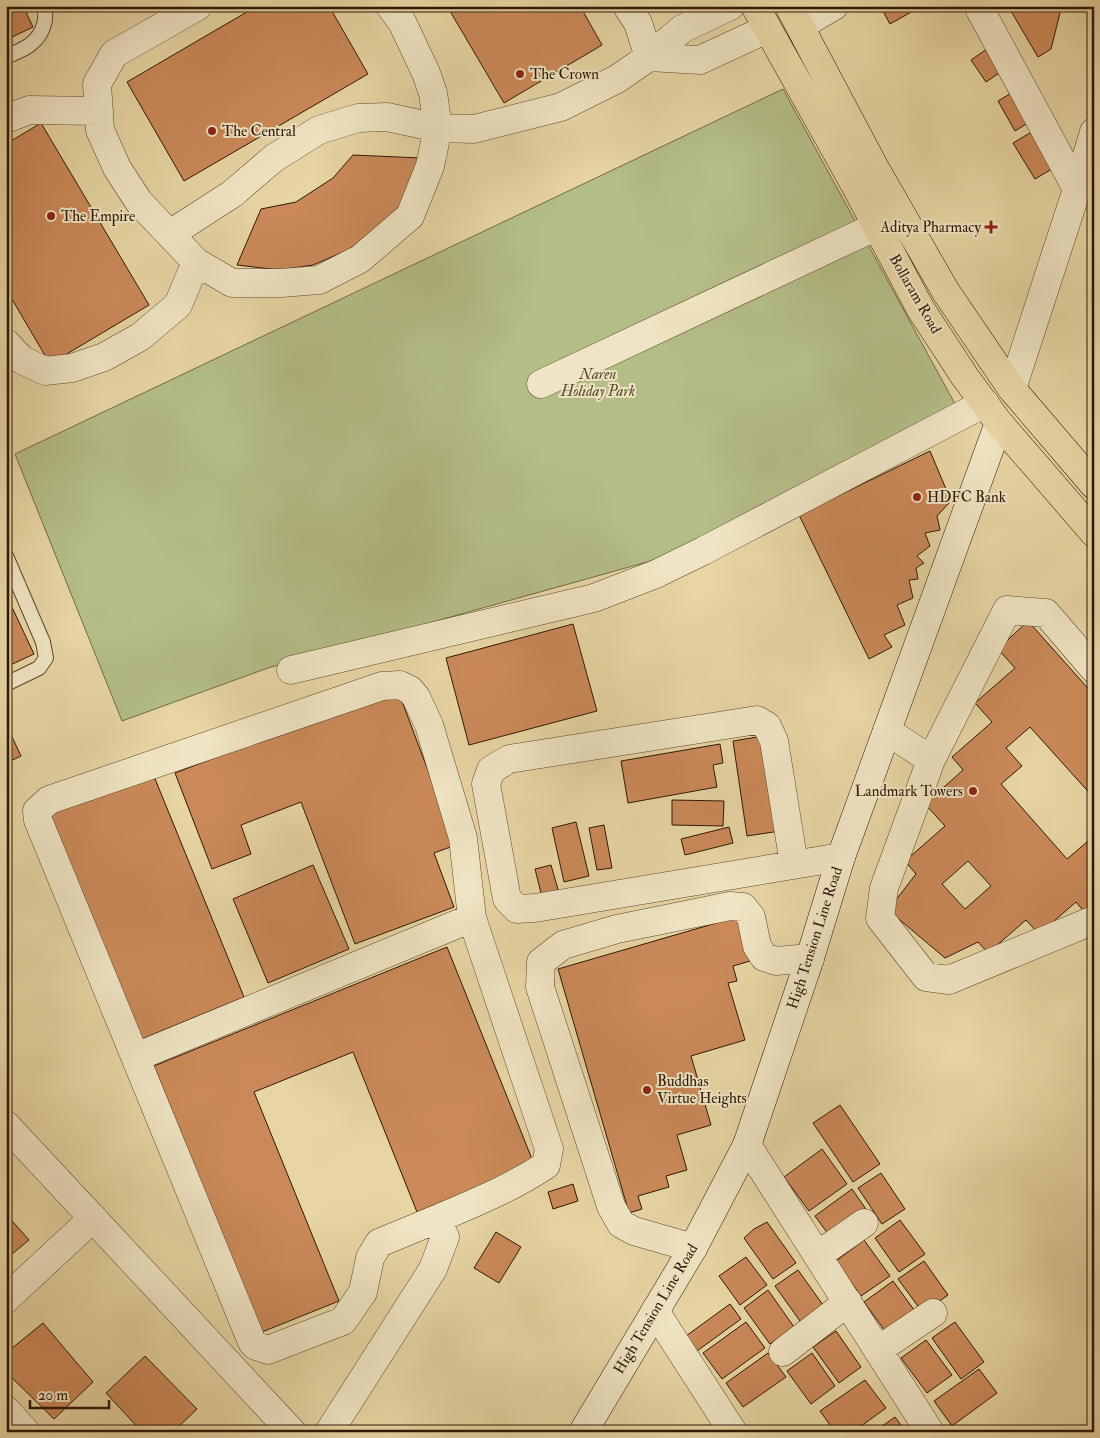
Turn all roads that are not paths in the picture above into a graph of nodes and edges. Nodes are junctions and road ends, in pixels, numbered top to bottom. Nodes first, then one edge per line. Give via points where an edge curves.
1 (43, 6) edge
2 (198, 6) edge
3 (390, 6) edge
4 (627, 6) edge
5 (730, 6) edge
6 (834, 6) edge
7 (978, 6) edge
8 (794, 16) edge
9 (762, 17) edge
10 (6, 56) edge
11 (649, 57) junction
12 (99, 111) junction
13 (6, 119) edge
14 (438, 128) junction
15 (1094, 132) edge
16 (1077, 189) junction
17 (876, 226) junction
18 (170, 234) junction
19 (196, 262) junction
20 (6, 343) edge
21 (541, 384) dead end
22 (1012, 389) junction
23 (992, 413) junction
24 (1094, 485) edge
25 (1094, 532) edge
26 (6, 556) edge
27 (1094, 669) edge
28 (291, 670) dead end
29 (6, 684) edge
30 (887, 731) junction
31 (931, 760) junction
32 (841, 857) junction
33 (794, 864) junction
34 (472, 918) junction
35 (1094, 920) edge
36 (810, 958) junction
37 (136, 1057) junction
38 (6, 1125) edge
39 (748, 1145) junction
40 (93, 1218) junction
41 (437, 1219) junction
42 (864, 1223) dead end
43 (693, 1248) junction
44 (818, 1255) junction
45 (6, 1299) edge
46 (848, 1302) junction
47 (654, 1311) junction
48 (934, 1312) dead end
49 (878, 1350) junction
50 (784, 1352) dead end
51 (6, 1410) edge
52 (26, 1432) edge
53 (292, 1432) edge
54 (329, 1432) edge
55 (584, 1432) edge
56 (733, 1432) edge
57 (930, 1432) edge

1 - 10 lane via 44,27 32,44
2 - 12 street via 114,54 97,84
3 - 14 street via 402,22 426,73 433,93
4 - 11 street via 638,23
5 - 11 street via 682,29
6 - 8 street
7 - 16 street
8 - 22 main road, Bollaram Road via 946,292
9 - 11 street via 700,60
9 - 17 main road, Bollaram Road
11 - 14 street via 617,79 561,107 474,129
12 - 13 street via 29,110
12 - 18 street via 100,130 117,168 139,202
14 - 18 street via 387,117 358,118 319,130 274,158 232,194
14 - 19 street via 430,166 410,216 360,259 319,280 232,284
15 - 16 street
16 - 22 street
17 - 21 street
17 - 23 main road, Bollaram Road via 920,308
18 - 19 street
19 - 20 street via 178,305 140,337 104,357 72,368 45,372 22,360
22 - 24 main road, Bollaram Road
23 - 25 main road, Bollaram Road
23 - 28 street via 656,574 594,598
23 - 30 street, High Tension Line Road
26 - 29 lane via 43,642 46,658 39,668
27 - 31 street via 1046,613 1007,610
30 - 31 street
30 - 32 street, High Tension Line Road
31 - 35 street via 884,888 880,918 926,977 949,980
32 - 33 street
32 - 36 street, High Tension Line Road
33 - 33 street via 517,909 507,898 486,784 491,770 509,759 757,720 767,726 774,741
34 - 37 street
34 - 37 street via 463,838 429,725 416,697 400,685 382,686 50,800 37,811 38,820
34 - 41 street via 549,1149 546,1165 531,1175
36 - 39 street, High Tension Line Road
36 - 43 street via 776,961 764,957 757,946 751,917 744,907 730,906 617,929 563,945 541,962 540,987 611,1206 621,1224 634,1231
37 - 41 street via 256,1346 268,1350 343,1321 363,1292 370,1258 379,1243
38 - 40 street
39 - 43 street, High Tension Line Road
39 - 44 street
40 - 45 street
40 - 53 street
41 - 54 street via 444,1236 433,1269
42 - 44 street
43 - 47 street, High Tension Line Road
44 - 46 street
46 - 49 street
46 - 50 street
47 - 55 street, High Tension Line Road
47 - 56 street
48 - 49 street
49 - 57 street
51 - 52 street

